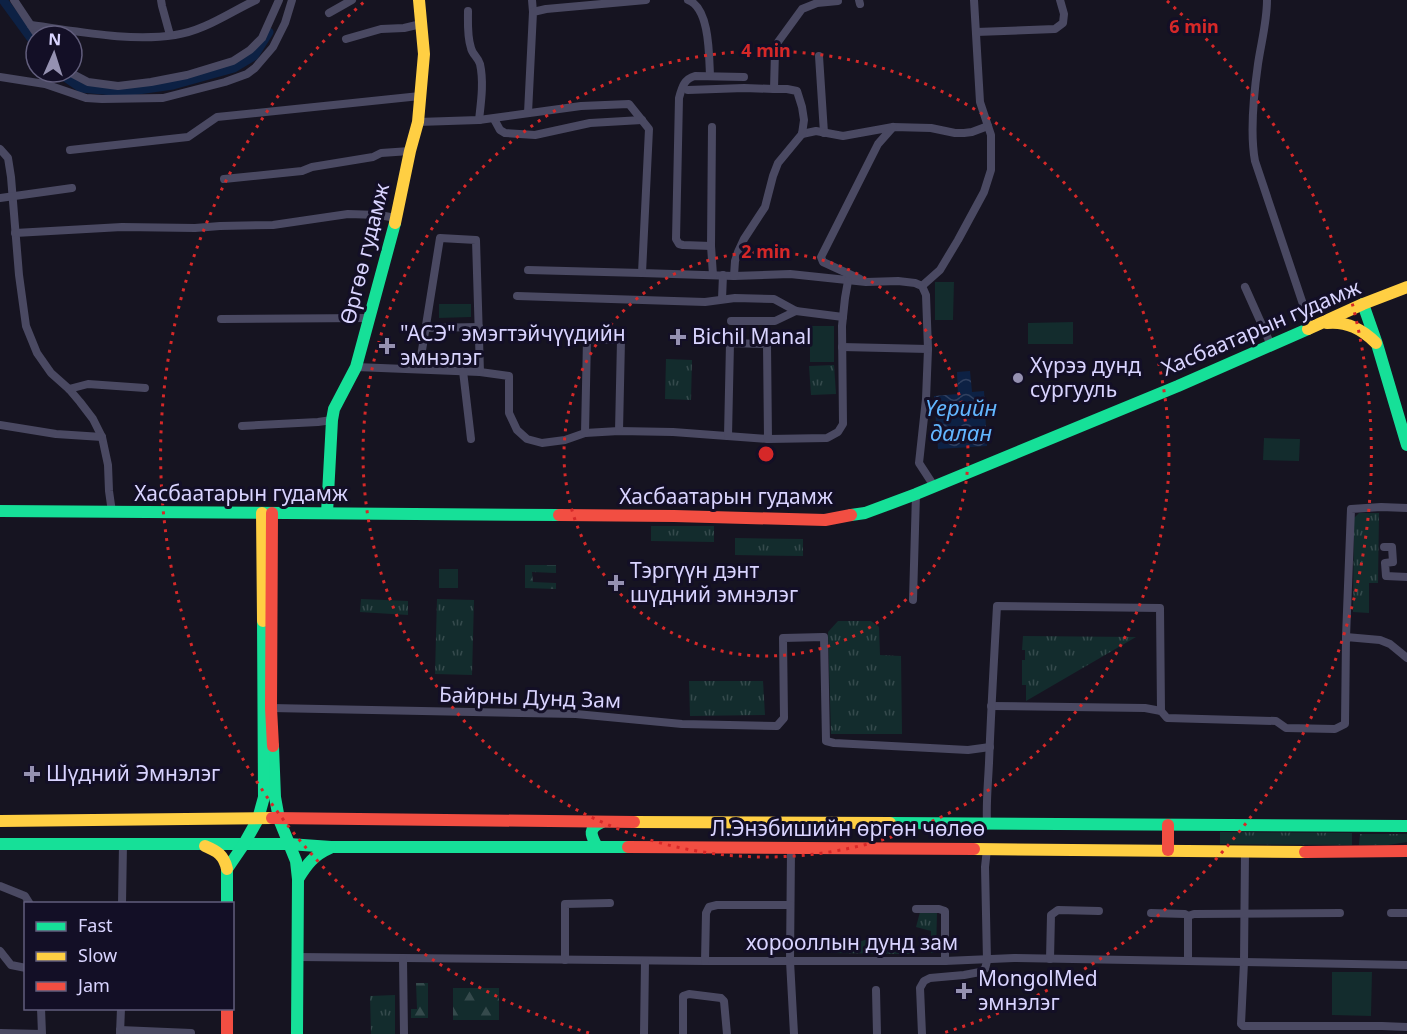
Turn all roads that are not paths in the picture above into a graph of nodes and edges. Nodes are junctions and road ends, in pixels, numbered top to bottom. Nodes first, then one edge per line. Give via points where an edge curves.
1 (14, 0) edge
2 (161, 0) edge
3 (256, 0) edge
4 (279, 0) edge
5 (292, 0) edge
6 (352, 0) edge
7 (419, 0) edge
8 (532, 0) edge
9 (646, 0) edge
10 (688, 0) edge
11 (838, 0) edge
12 (974, 0) edge
13 (1060, 0) edge
14 (1267, 0) edge
15 (468, 11) dead end
16 (533, 12) junction
17 (329, 13) dead end
18 (30, 24) edge
19 (421, 24) junction
20 (84, 32) edge
21 (976, 32) junction
22 (170, 35) junction
23 (346, 39) dead end
24 (819, 56) dead end
25 (710, 76) junction
26 (744, 76) dead end
27 (0, 77) edge
28 (84, 80) edge
29 (774, 89) junction
30 (688, 90) dead end
31 (420, 96) junction
32 (528, 113) junction
33 (494, 119) junction
34 (479, 120) junction
35 (642, 120) junction
36 (418, 122) junction
37 (988, 126) junction
38 (712, 127) dead end
39 (893, 127) junction
40 (824, 133) junction
41 (802, 134) junction
42 (0, 149) edge
43 (70, 150) dead end
44 (410, 151) junction
45 (224, 179) dead end
46 (72, 188) dead end
47 (13, 196) junction
48 (0, 198) edge
49 (396, 218) junction
50 (15, 233) junction
51 (711, 246) junction
52 (528, 270) dead end
53 (642, 273) junction
54 (713, 275) junction
55 (723, 275) junction
56 (734, 276) junction
57 (848, 281) junction
58 (866, 282) junction
59 (922, 286) junction
60 (1245, 286) dead end
61 (1407, 288) edge
62 (517, 296) dead end
63 (722, 299) junction
64 (1363, 304) junction
65 (796, 311) junction
66 (843, 317) junction
67 (369, 318) junction
68 (221, 319) dead end
69 (731, 321) dead end
70 (1315, 326) junction
71 (479, 327) junction
72 (426, 328) junction
73 (1377, 344) junction
74 (1271, 345) junction
75 (842, 347) junction
76 (928, 349) junction
77 (356, 367) junction
78 (419, 369) junction
79 (463, 371) junction
80 (480, 372) junction
81 (145, 388) dead end
82 (69, 389) junction
83 (332, 420) junction
84 (0, 425) edge
85 (242, 426) dead end
86 (619, 431) junction
87 (585, 433) junction
88 (729, 436) junction
89 (102, 437) junction
90 (471, 439) dead end
91 (768, 439) junction
92 (1407, 445) edge
93 (934, 486) junction
94 (916, 494) junction
95 (1407, 508) edge
96 (0, 512) edge
97 (112, 512) junction
98 (267, 513) junction
99 (327, 513) junction
100 (1384, 547) dead end
101 (1407, 577) edge
102 (914, 600) dead end
103 (1346, 638) junction
104 (1407, 658) edge
105 (991, 706) junction
106 (271, 708) junction
107 (1161, 711) junction
108 (990, 747) junction
109 (258, 819) junction
110 (279, 819) junction
111 (0, 821) edge
112 (602, 822) junction
113 (987, 823) junction
114 (1168, 825) junction
115 (1407, 826) edge
116 (0, 844) edge
117 (123, 844) junction
118 (201, 844) junction
119 (244, 844) junction
120 (289, 844) junction
121 (332, 847) junction
122 (597, 847) junction
123 (790, 849) junction
124 (987, 849) junction
125 (1168, 850) junction
126 (1407, 851) edge
127 (1245, 852) junction
128 (227, 869) junction
129 (298, 879) junction
130 (0, 886) edge
131 (29, 902) edge
132 (122, 902) edge
133 (227, 902) edge
134 (610, 903) dead end
135 (790, 904) junction
136 (916, 909) dead end
137 (1099, 911) dead end
138 (1151, 913) dead end
139 (1340, 913) dead end
140 (1391, 913) dead end
141 (1407, 913) edge
142 (1244, 914) junction
143 (1188, 916) junction
144 (0, 951) edge
145 (297, 957) junction
146 (403, 959) junction
147 (1050, 959) junction
148 (565, 960) junction
149 (645, 961) junction
150 (705, 961) junction
151 (790, 961) junction
152 (987, 961) junction
153 (1188, 961) junction
154 (945, 962) junction
155 (1244, 962) junction
156 (1407, 965) edge
157 (24, 968) edge
158 (876, 990) dead end
159 (41, 1010) edge
160 (121, 1010) edge
161 (227, 1010) edge
162 (1407, 1027) edge
163 (1265, 1030) edge
164 (120, 1032) edge
165 (0, 1033) edge
166 (191, 1033) edge
167 (227, 1034) edge
168 (297, 1034) edge
169 (404, 1034) edge
170 (644, 1034) edge
171 (683, 1034) edge
172 (727, 1034) edge
173 (794, 1034) edge
174 (877, 1034) edge
175 (922, 1034) edge

1 - 18 street
2 - 22 street
3 - 22 street via 211,23
4 - 28 street via 262,38 233,61 151,82 118,86
5 - 27 street via 273,47 247,74 225,82 163,98 86,98 45,84
6 - 17 street
7 - 19 main road, Өргөө гудамж
8 - 16 street
9 - 16 street
10 - 25 street via 699,7 708,37
11 - 29 street via 802,9 778,42
12 - 21 street
13 - 21 street via 1063,23 1056,29
14 - 70 street via 1258,66 1254,153
15 - 34 street via 471,51 480,62
16 - 32 street
19 - 23 street
19 - 31 main road, Өргөө гудамж via 424,54
20 - 22 street via 127,38
21 - 37 street via 980,102
24 - 40 street
25 - 26 street
25 - 51 street via 688,78 679,98 676,239 683,245
29 - 30 street
29 - 41 street via 797,91 804,120
31 - 36 main road, Өргөө гудамж
31 - 43 street via 216,117 188,137
32 - 33 street
32 - 35 street via 629,104
33 - 34 street
33 - 35 street via 505,133 535,135 590,123
34 - 36 street
35 - 53 street via 649,129
36 - 44 main road, Өргөө гудамж
37 - 39 street via 964,134
37 - 59 street via 991,170 984,192 940,270
38 - 51 street
39 - 40 street via 843,136
39 - 58 street via 874,150 821,257 823,262
40 - 41 street
41 - 56 street via 778,163 765,207 738,252
42 - 47 street via 8,158
44 - 45 street via 381,153 302,171
44 - 49 main road, Өргөө гудамж
46 - 47 street
47 - 48 street
47 - 50 street
49 - 50 street via 348,214 273,225
49 - 67 main road, Өргөө гудамж
50 - 82 street via 26,326 46,366
51 - 54 street
52 - 53 street
53 - 54 street
54 - 55 street
55 - 56 street
55 - 63 street
56 - 57 street via 813,275
57 - 58 street
57 - 66 street
58 - 59 street via 898,281
59 - 76 street via 926,295
60 - 74 street
61 - 64 main road, Хасбаатарын гудамж
62 - 63 street via 705,302
63 - 65 street via 774,299
64 - 70 main road, Хасбаатарын гудамж
64 - 73 main road
65 - 66 street
65 - 69 street via 775,321
66 - 75 street
67 - 68 street
67 - 77 main road, Өргөө гудамж
70 - 73 main road via 1345,323 1367,333
70 - 74 main road, Хасбаатарын гудамж
71 - 72 street
71 - 72 street via 476,240 440,238
71 - 80 street
72 - 78 street
73 - 92 main road
74 - 93 main road, Хасбаатарын гудамж
75 - 76 street
75 - 91 street via 844,414 838,432 827,438
76 - 93 street via 919,463
77 - 78 street
77 - 83 main road, Өргөө гудамж
78 - 79 street
79 - 80 street
79 - 90 street
80 - 87 street via 509,376 509,413 517,430 527,439 565,440
81 - 82 street via 88,384
82 - 89 street
83 - 85 street
83 - 99 main road, Өргөө гудамж
84 - 89 street
86 - 87 street
86 - 87 street via 621,340 586,339
86 - 88 street
88 - 91 street
88 - 91 street via 730,343 767,344
89 - 97 street
93 - 94 main road, Хасбаатарын гудамж
94 - 99 main road, Хасбаатарын гудамж via 865,513 825,520
94 - 102 street
95 - 103 street via 1351,509
96 - 97 main road, Хасбаатарын гудамж
97 - 98 main road, Хасбаатарын гудамж
98 - 99 main road, Хасбаатарын гудамж
98 - 106 main road
98 - 109 main road via 264,797
100 - 101 street via 1392,547 1393,562 1385,563 1386,576
103 - 104 street via 1380,640
103 - 107 street via 1344,724 1335,729 1286,728 1276,721 1167,718
105 - 107 street
105 - 107 street via 997,606 1160,608
105 - 108 street
106 - 108 street, Байрны Дунд Зам via 576,714 682,724 777,726 784,718 783,638 824,637 826,741 968,750
106 - 110 main road
108 - 113 street
109 - 110 main road
109 - 111 main road
109 - 119 main road
110 - 112 main road, Л.Энэбишийн өргөн чөлөө
110 - 120 main road
112 - 113 main road, Л.Энэбишийн өргөн чөлөө
112 - 122 main road via 592,829
113 - 114 main road, Л.Энэбишийн өргөн чөлөө
114 - 115 main road, Л.Энэбишийн өргөн чөлөө
114 - 125 main road
116 - 117 main road, Л.Энэбишийн өргөн чөлөө
117 - 118 main road, Л.Энэбишийн өргөн чөлөө
117 - 132 street
118 - 119 main road, Л.Энэбишийн өргөн чөлөө
118 - 128 main road via 218,851
119 - 120 main road, Л.Энэбишийн өргөн чөлөө
119 - 128 main road
120 - 121 main road, Л.Энэбишийн өргөн чөлөө
120 - 129 main road
121 - 122 main road, Л.Энэбишийн өргөн чөлөө
121 - 129 main road via 316,854
122 - 123 main road, Л.Энэбишийн өргөн чөлөө
123 - 124 main road, Л.Энэбишийн өргөн чөлөө
123 - 135 street
124 - 125 main road, Л.Энэбишийн өргөн чөлөө
124 - 152 street
125 - 127 main road, Л.Энэбишийн өргөн чөлөө
126 - 127 main road, Л.Энэбишийн өргөн чөлөө
127 - 142 street
128 - 133 main road
129 - 145 main road
130 - 131 street via 25,896
134 - 148 street via 565,904
135 - 150 street via 709,907
135 - 151 street
136 - 154 street via 945,911
137 - 147 street via 1058,910 1051,915
138 - 143 street
139 - 142 street
140 - 141 street
142 - 143 street
142 - 155 street
143 - 153 street
144 - 157 street via 11,965
145 - 146 street, хорооллын дунд зам
145 - 168 main road
146 - 148 street, хорооллын дунд зам
146 - 169 street
147 - 152 street, хорооллын дунд зам
147 - 153 street, хорооллын дунд зам
148 - 149 street, хорооллын дунд зам
149 - 150 street, хорооллын дунд зам
149 - 170 street
150 - 151 street, хорооллын дунд зам
151 - 154 street, хорооллын дунд зам
151 - 173 street
152 - 154 street, хорооллын дунд зам
152 - 175 street via 983,971 934,977 921,984
153 - 155 street, хорооллын дунд зам
155 - 156 street, хорооллын дунд зам
155 - 163 street via 1241,1024
158 - 174 street
159 - 165 street via 42,1034
160 - 164 street
161 - 167 main road
162 - 163 street
164 - 166 street
171 - 172 street via 683,996 689,994 724,1001

